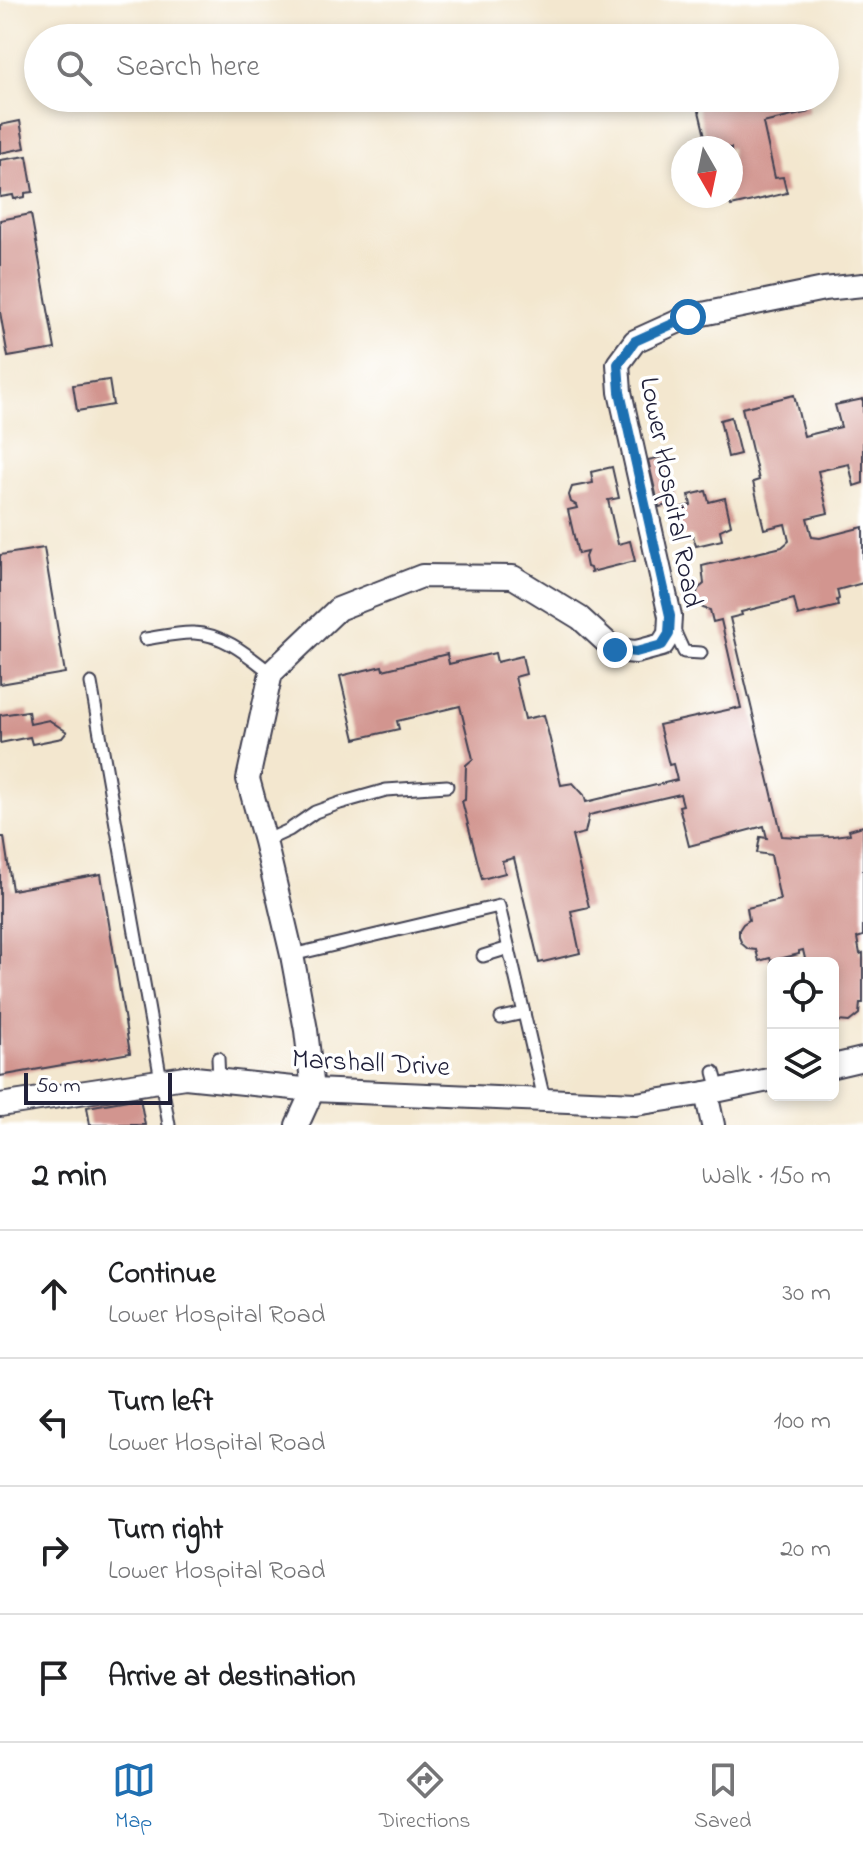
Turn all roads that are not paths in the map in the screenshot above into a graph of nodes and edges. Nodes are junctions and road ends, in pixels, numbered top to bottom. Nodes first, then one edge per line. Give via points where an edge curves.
1 (863, 285) edge
2 (670, 620) junction
3 (145, 639) dead end
4 (701, 653) dead end
5 (271, 673) junction
6 (91, 683) dead end
7 (447, 786) dead end
8 (265, 841) junction
9 (509, 948) junction
10 (292, 955) junction
11 (483, 956) dead end
12 (524, 1013) junction
13 (501, 1018) dead end
14 (863, 1059) edge
15 (839, 1065) edge
16 (162, 1080) junction
17 (767, 1080) edge
18 (713, 1085) junction
19 (313, 1090) junction
20 (544, 1099) junction
21 (0, 1105) edge
22 (169, 1125) edge
23 (297, 1125) edge
24 (713, 1125) edge

1 - 2 street, Lower Hospital Road via 688,317 635,341 618,364
2 - 4 lane via 684,652
2 - 5 street, Lower Hospital Road via 662,645 628,654 513,577 422,576 338,609
3 - 5 lane via 195,633 223,640
5 - 8 street via 248,779
6 - 16 lane
7 - 8 lane via 386,790 340,803
8 - 10 street
9 - 10 lane via 499,906
9 - 11 lane
9 - 12 lane
10 - 19 street
12 - 13 lane
12 - 20 lane
14 - 15 street
16 - 19 street, Marshall Drive via 219,1069
16 - 21 street, Marshall Drive
16 - 22 lane
17 - 18 street, Marshall Drive
18 - 20 street, Marshall Drive via 662,1092 636,1104
18 - 24 street
19 - 20 street, Marshall Drive
19 - 23 street

